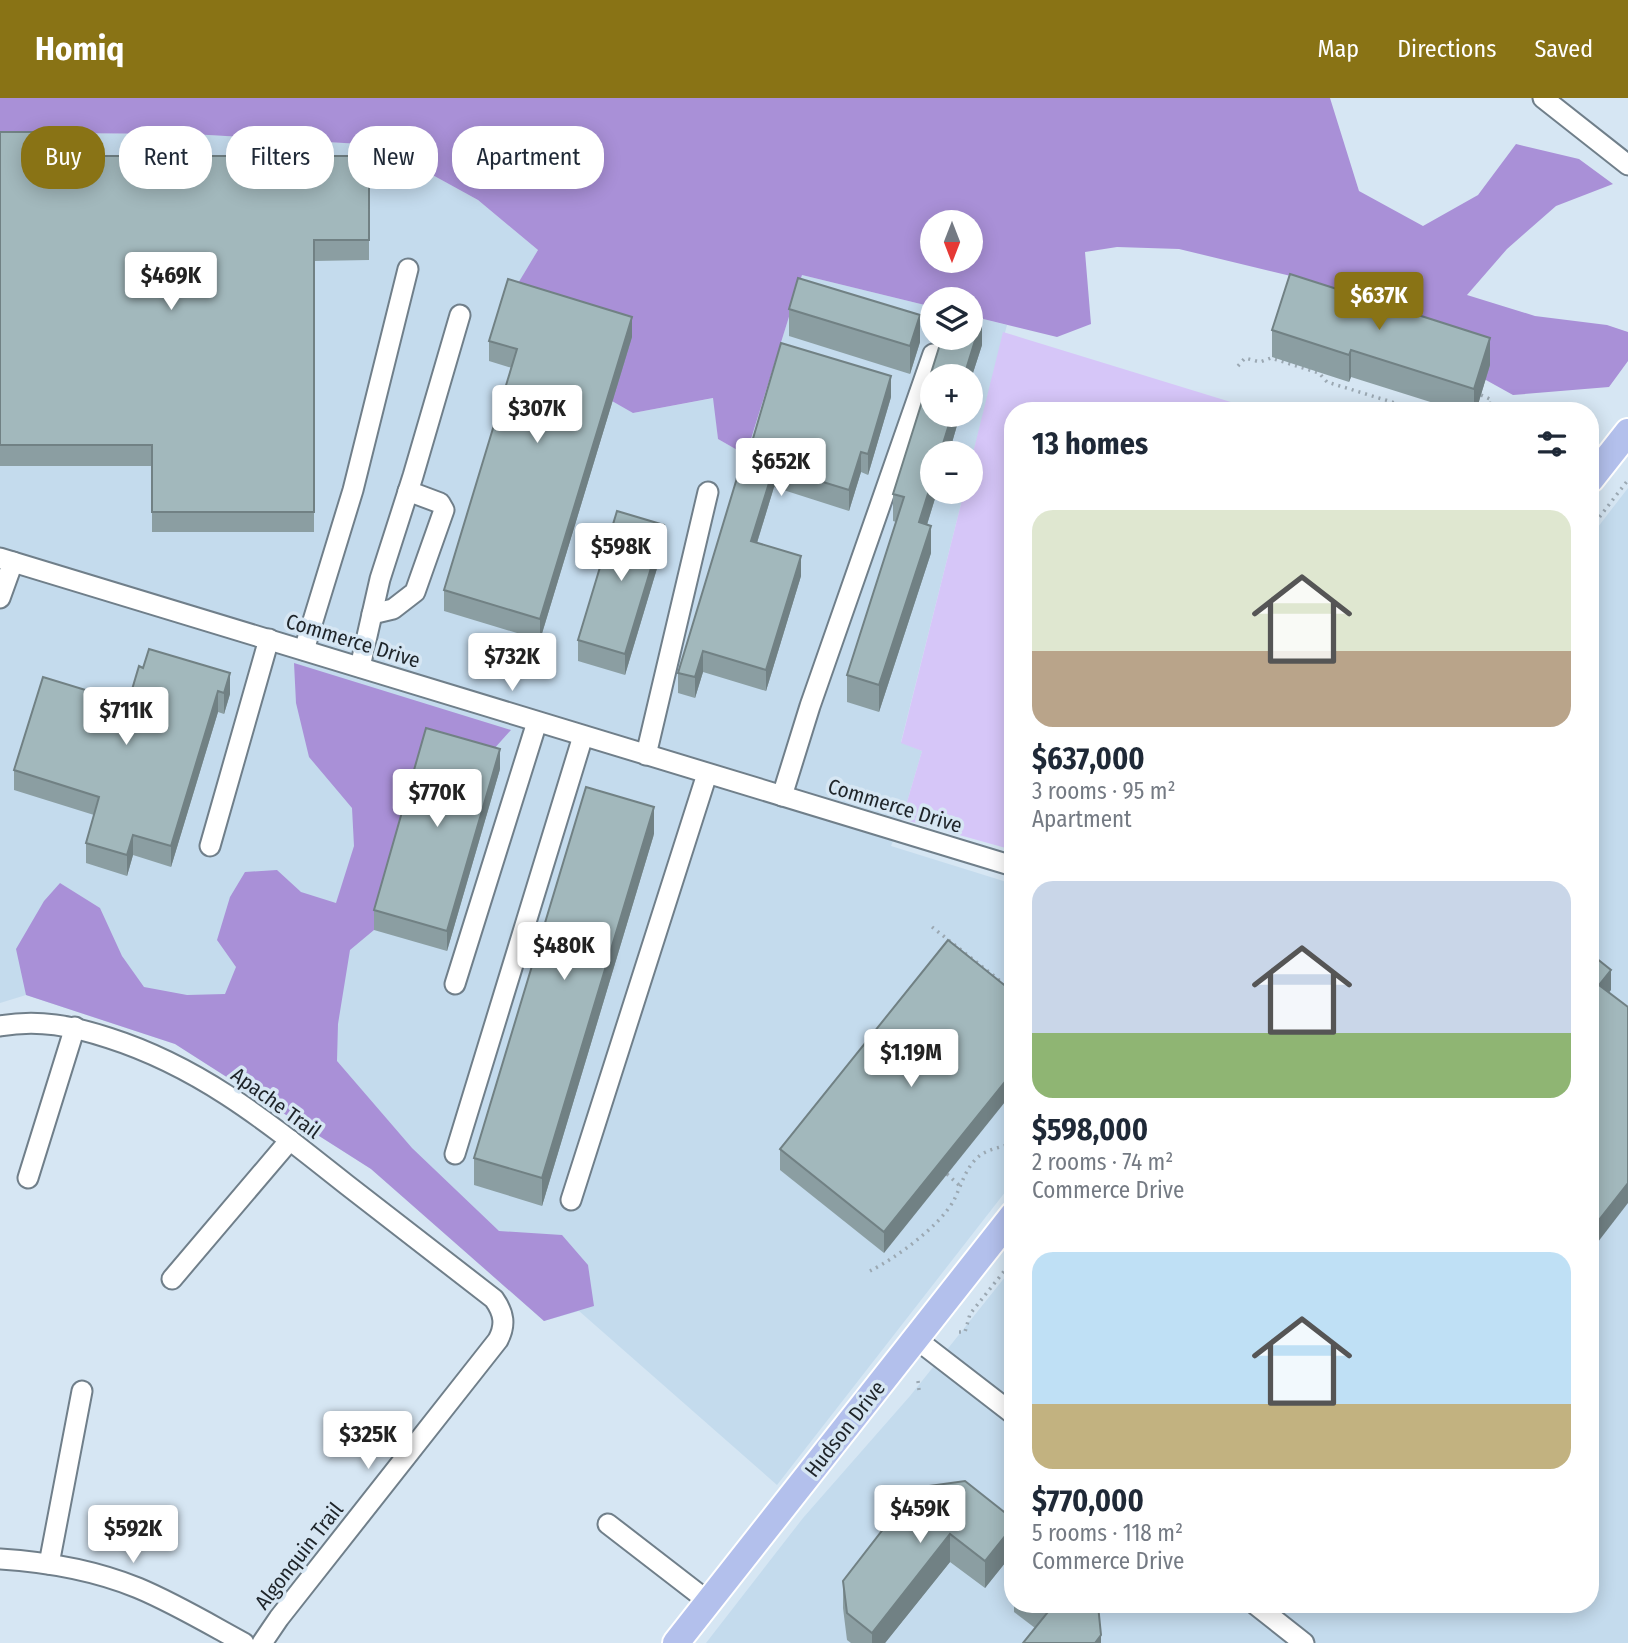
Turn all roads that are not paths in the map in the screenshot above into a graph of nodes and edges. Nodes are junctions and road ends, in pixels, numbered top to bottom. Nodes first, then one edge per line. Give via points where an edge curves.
1 (1542, 98) edge
2 (1628, 165) edge
3 (408, 269) dead end
4 (460, 315) dead end
5 (933, 354) dead end
6 (1628, 432) edge
7 (1599, 469) edge
8 (408, 491) junction
9 (708, 492) dead end
10 (6, 560) edge
11 (0, 598) edge
12 (372, 614) junction
13 (269, 639) junction
14 (304, 650) junction
15 (360, 667) junction
16 (537, 722) junction
17 (583, 736) junction
18 (646, 755) junction
19 (707, 774) junction
20 (782, 796) junction
21 (211, 846) dead end
22 (1004, 863) edge
23 (455, 984) dead end
24 (0, 1026) edge
25 (75, 1027) junction
26 (290, 1140) junction
27 (455, 1154) dead end
28 (28, 1178) dead end
29 (571, 1200) dead end
30 (1004, 1226) edge
31 (172, 1279) dead end
32 (489, 1296) joint
33 (916, 1339) junction
34 (82, 1391) dead end
35 (1004, 1407) edge
36 (608, 1524) dead end
37 (0, 1559) edge
38 (49, 1564) junction
39 (709, 1602) junction
40 (1266, 1613) edge
41 (244, 1643) edge
42 (262, 1643) edge
43 (676, 1643) edge
44 (1304, 1643) edge

1 - 2 street
3 - 14 street via 353,490
4 - 8 street
5 - 20 street
6 - 7 main road
8 - 12 street
8 - 12 street via 440,503 444,510 415,592 393,609
9 - 18 street
10 - 11 street
10 - 13 street, Commerce Drive
12 - 15 street
13 - 14 street, Commerce Drive
13 - 21 street
14 - 15 street, Commerce Drive
15 - 16 street, Commerce Drive
16 - 17 street, Commerce Drive
16 - 23 street
17 - 18 street, Commerce Drive
17 - 27 street
18 - 19 street, Commerce Drive
19 - 20 street, Commerce Drive
19 - 29 street
20 - 22 street, Commerce Drive
24 - 25 street, Apache Trail via 34,1022
25 - 26 street, Apache Trail via 172,1063 242,1103
25 - 28 street
26 - 31 street
26 - 32 street, Apache Trail
30 - 33 main road, Hudson Drive
32 - 42 street, Algonquin Trail via 503,1316 498,1340
33 - 35 street
33 - 39 main road, Hudson Drive
34 - 38 street
36 - 39 street
37 - 38 street
38 - 41 street via 138,1588
39 - 43 main road, Hudson Drive
40 - 44 street

